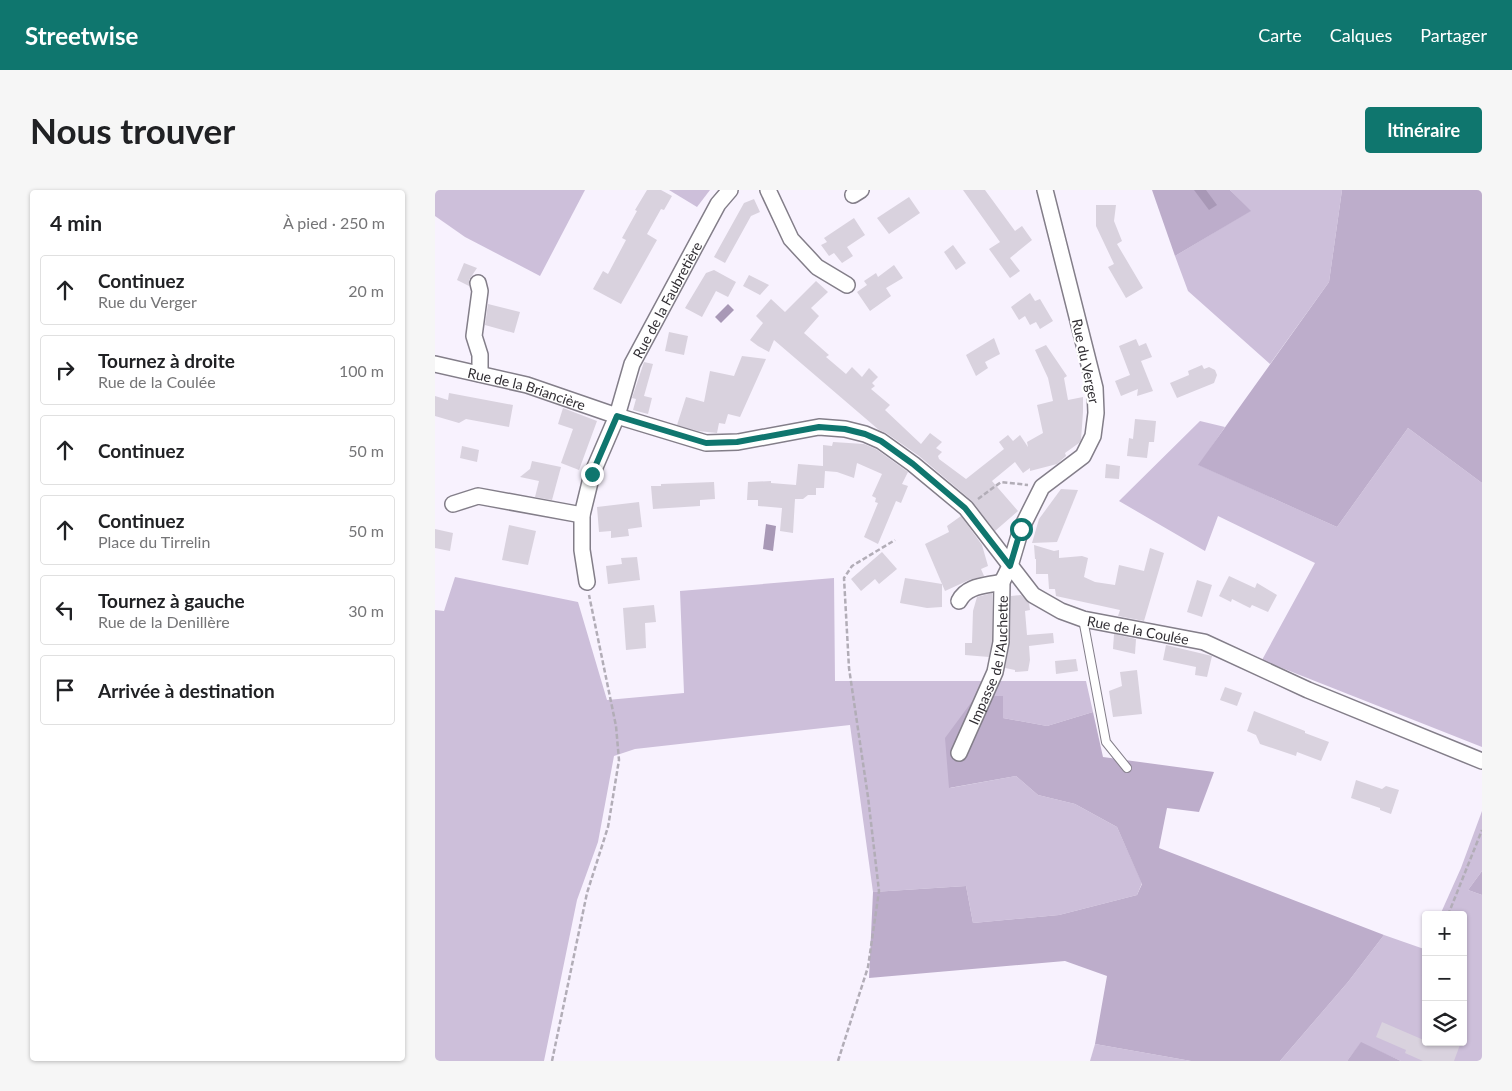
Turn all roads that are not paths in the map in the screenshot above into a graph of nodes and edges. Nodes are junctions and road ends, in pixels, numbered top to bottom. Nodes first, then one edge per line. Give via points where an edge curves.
1 (730, 190) edge
2 (767, 190) edge
3 (1045, 190) edge
4 (478, 283) dead end
5 (847, 285) dead end
6 (435, 364) edge
7 (480, 374) junction
8 (617, 416) junction
9 (737, 442) joint
10 (453, 504) dead end
11 (581, 516) junction
12 (1010, 566) junction
13 (587, 582) road end
14 (1002, 582) junction
15 (959, 601) dead end
16 (1083, 619) junction
17 (959, 753) dead end
18 (1482, 761) edge
19 (1127, 768) dead end

1 - 8 street, Rue de la Faubretière via 718,204 632,364
2 - 5 street via 791,240 817,267
3 - 12 street, Rue du Verger via 1095,388 1096,413 1093,436 1083,456 1042,487 1021,529
4 - 7 street via 480,292 474,336 480,355
6 - 7 street, Rue de la Briancière
7 - 8 street, Rue de la Briancière via 527,385
8 - 9 street, Rue de la Briancière via 706,443
8 - 11 street, Rue de la Faubretière via 592,474
9 - 12 street, Rue de la Coulée via 819,427 845,429 881,441 965,508
10 - 11 street via 478,496
11 - 13 street, Rue de la Faubretière
12 - 14 street, Impasse de l'Auchette
12 - 16 street, Rue de la Coulée via 1033,595
14 - 15 street via 982,584 962,594
14 - 17 street, Impasse de l'Auchette via 1001,642 995,672
16 - 18 street, Rue de la Coulée via 1204,642 1308,690
16 - 19 lane via 1106,742

